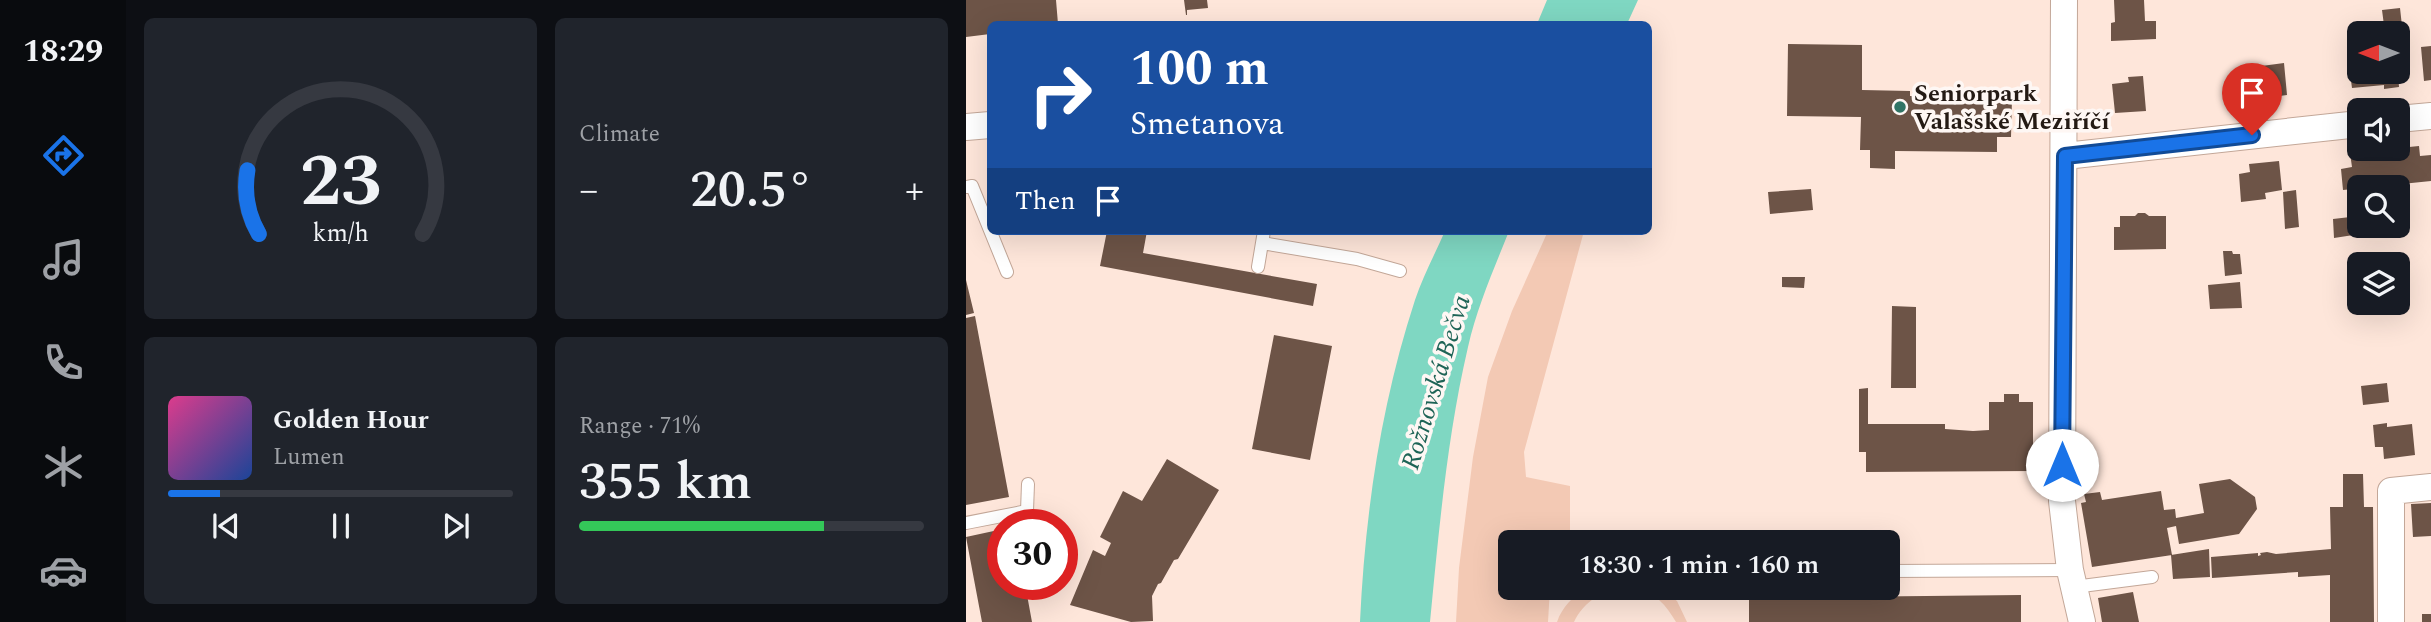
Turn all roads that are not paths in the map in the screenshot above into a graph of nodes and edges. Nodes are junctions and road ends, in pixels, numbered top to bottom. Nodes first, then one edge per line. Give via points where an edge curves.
1 (2064, 0) edge
2 (2431, 116) edge
3 (2410, 118) edge
4 (987, 125) edge
5 (2347, 125) edge
6 (966, 127) edge
7 (2065, 156) junction
8 (966, 187) edge
9 (987, 223) edge
10 (992, 235) edge
11 (1263, 237) edge
12 (1258, 267) dead end
13 (1400, 271) dead end
14 (1007, 272) dead end
15 (1028, 484) dead end
16 (2431, 487) edge
17 (966, 523) edge
18 (1900, 571) edge
19 (2152, 577) dead end
20 (2072, 578) junction
21 (2082, 622) edge
22 (2391, 622) edge

1 - 7 street
2 - 3 street
4 - 6 street
5 - 7 street
7 - 20 street via 2062,501
8 - 9 lane via 972,186
10 - 14 lane
11 - 12 lane
11 - 13 lane
15 - 17 lane via 1027,511
16 - 22 street via 2391,491
18 - 20 lane
19 - 20 lane
20 - 21 street

